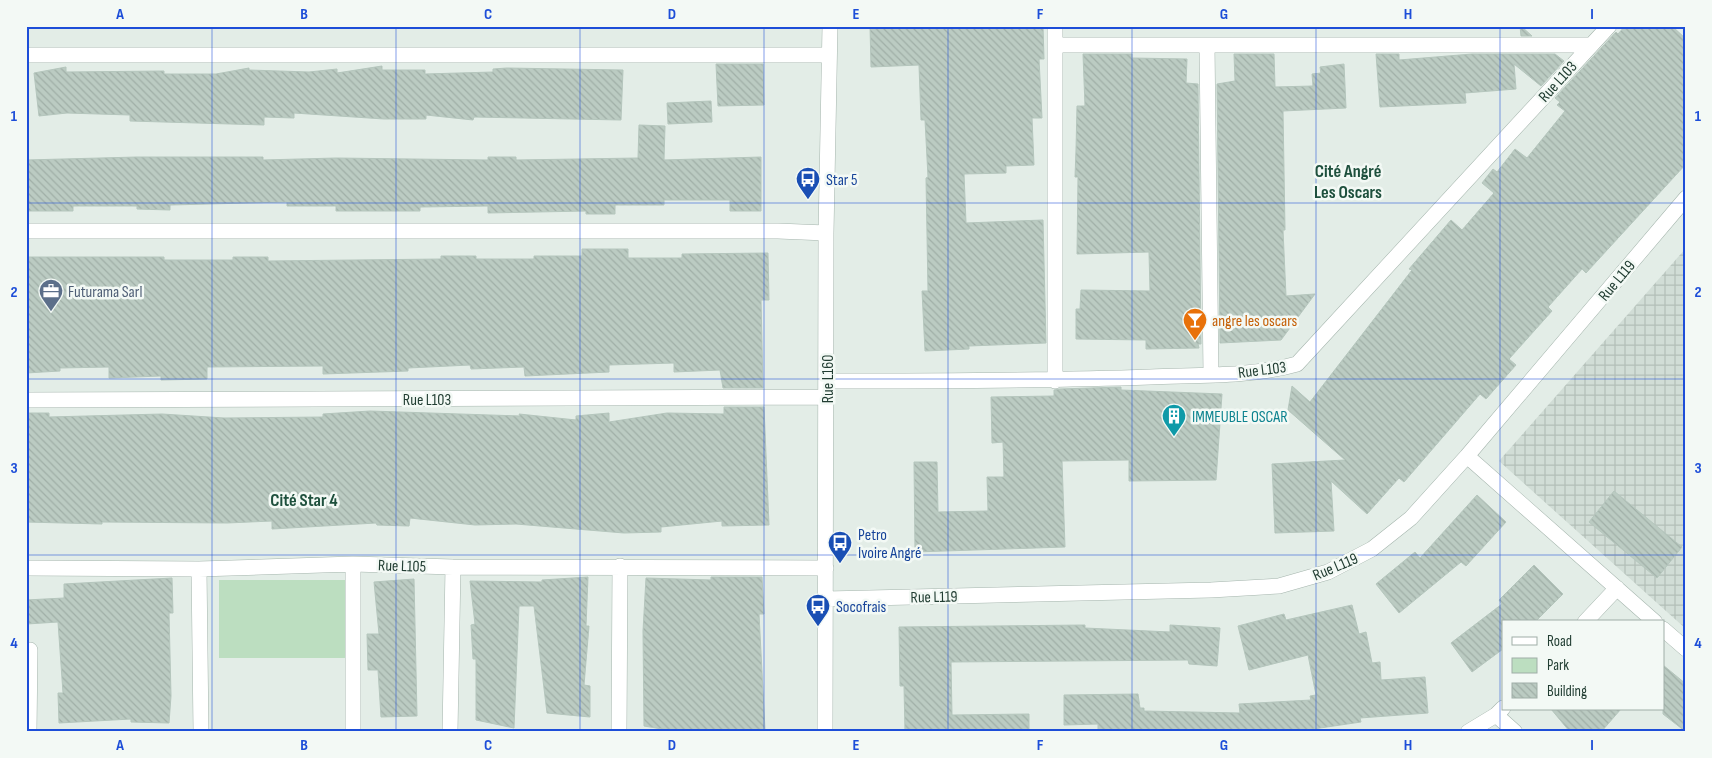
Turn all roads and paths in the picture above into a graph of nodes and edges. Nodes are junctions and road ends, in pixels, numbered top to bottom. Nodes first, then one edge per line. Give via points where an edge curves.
1 (830, 26) edge
2 (1055, 26) edge
3 (1610, 26) edge
4 (1055, 45) junction
5 (1207, 45) junction
6 (1590, 45) junction
7 (829, 54) junction
8 (26, 55) edge
9 (1686, 198) edge
10 (26, 231) edge
11 (826, 233) junction
12 (1211, 375) junction
13 (827, 381) junction
14 (1056, 381) junction
15 (827, 398) junction
16 (26, 400) edge
17 (1467, 456) junction
18 (354, 564) junction
19 (620, 566) junction
20 (452, 567) junction
21 (26, 568) edge
22 (826, 568) junction
23 (199, 569) junction
24 (1617, 588) junction
25 (826, 599) junction
26 (1587, 620) edge
27 (1653, 620) edge
28 (1664, 630) edge
29 (1686, 649) edge
30 (30, 650) dead end
31 (1500, 711) edge
32 (29, 732) edge
33 (201, 732) edge
34 (353, 732) edge
35 (450, 732) edge
36 (619, 732) edge
37 (825, 732) edge
38 (1468, 732) edge
39 (1515, 732) edge

1 - 7 street, Rue L160
2 - 4 street
3 - 6 street, Rue L103
4 - 5 street
4 - 14 street
5 - 6 street
5 - 12 street
6 - 12 street, Rue L103 via 1297,364 1282,369
7 - 8 street
7 - 11 street, Rue L160
9 - 17 street, Rue L119
10 - 11 street
11 - 13 street, Rue L160
12 - 14 street, Rue L103
13 - 14 street, Rue L103
13 - 15 street, Rue L160
15 - 16 street, Rue L103
15 - 22 street, Rue L160
17 - 24 street
17 - 25 street, Rue L119 via 1411,518 1372,549 1328,572 1279,586
18 - 20 street, Rue L105
18 - 23 street, Rue L105
18 - 34 street
19 - 20 street, Rue L105
19 - 22 street, Rue L105
19 - 36 street
20 - 35 street
21 - 23 street, Rue L105
22 - 25 street, Rue L160
23 - 33 street
24 - 26 street
24 - 27 street
25 - 37 street, Rue L160
28 - 29 street
30 - 32 street
31 - 38 street
31 - 39 street

